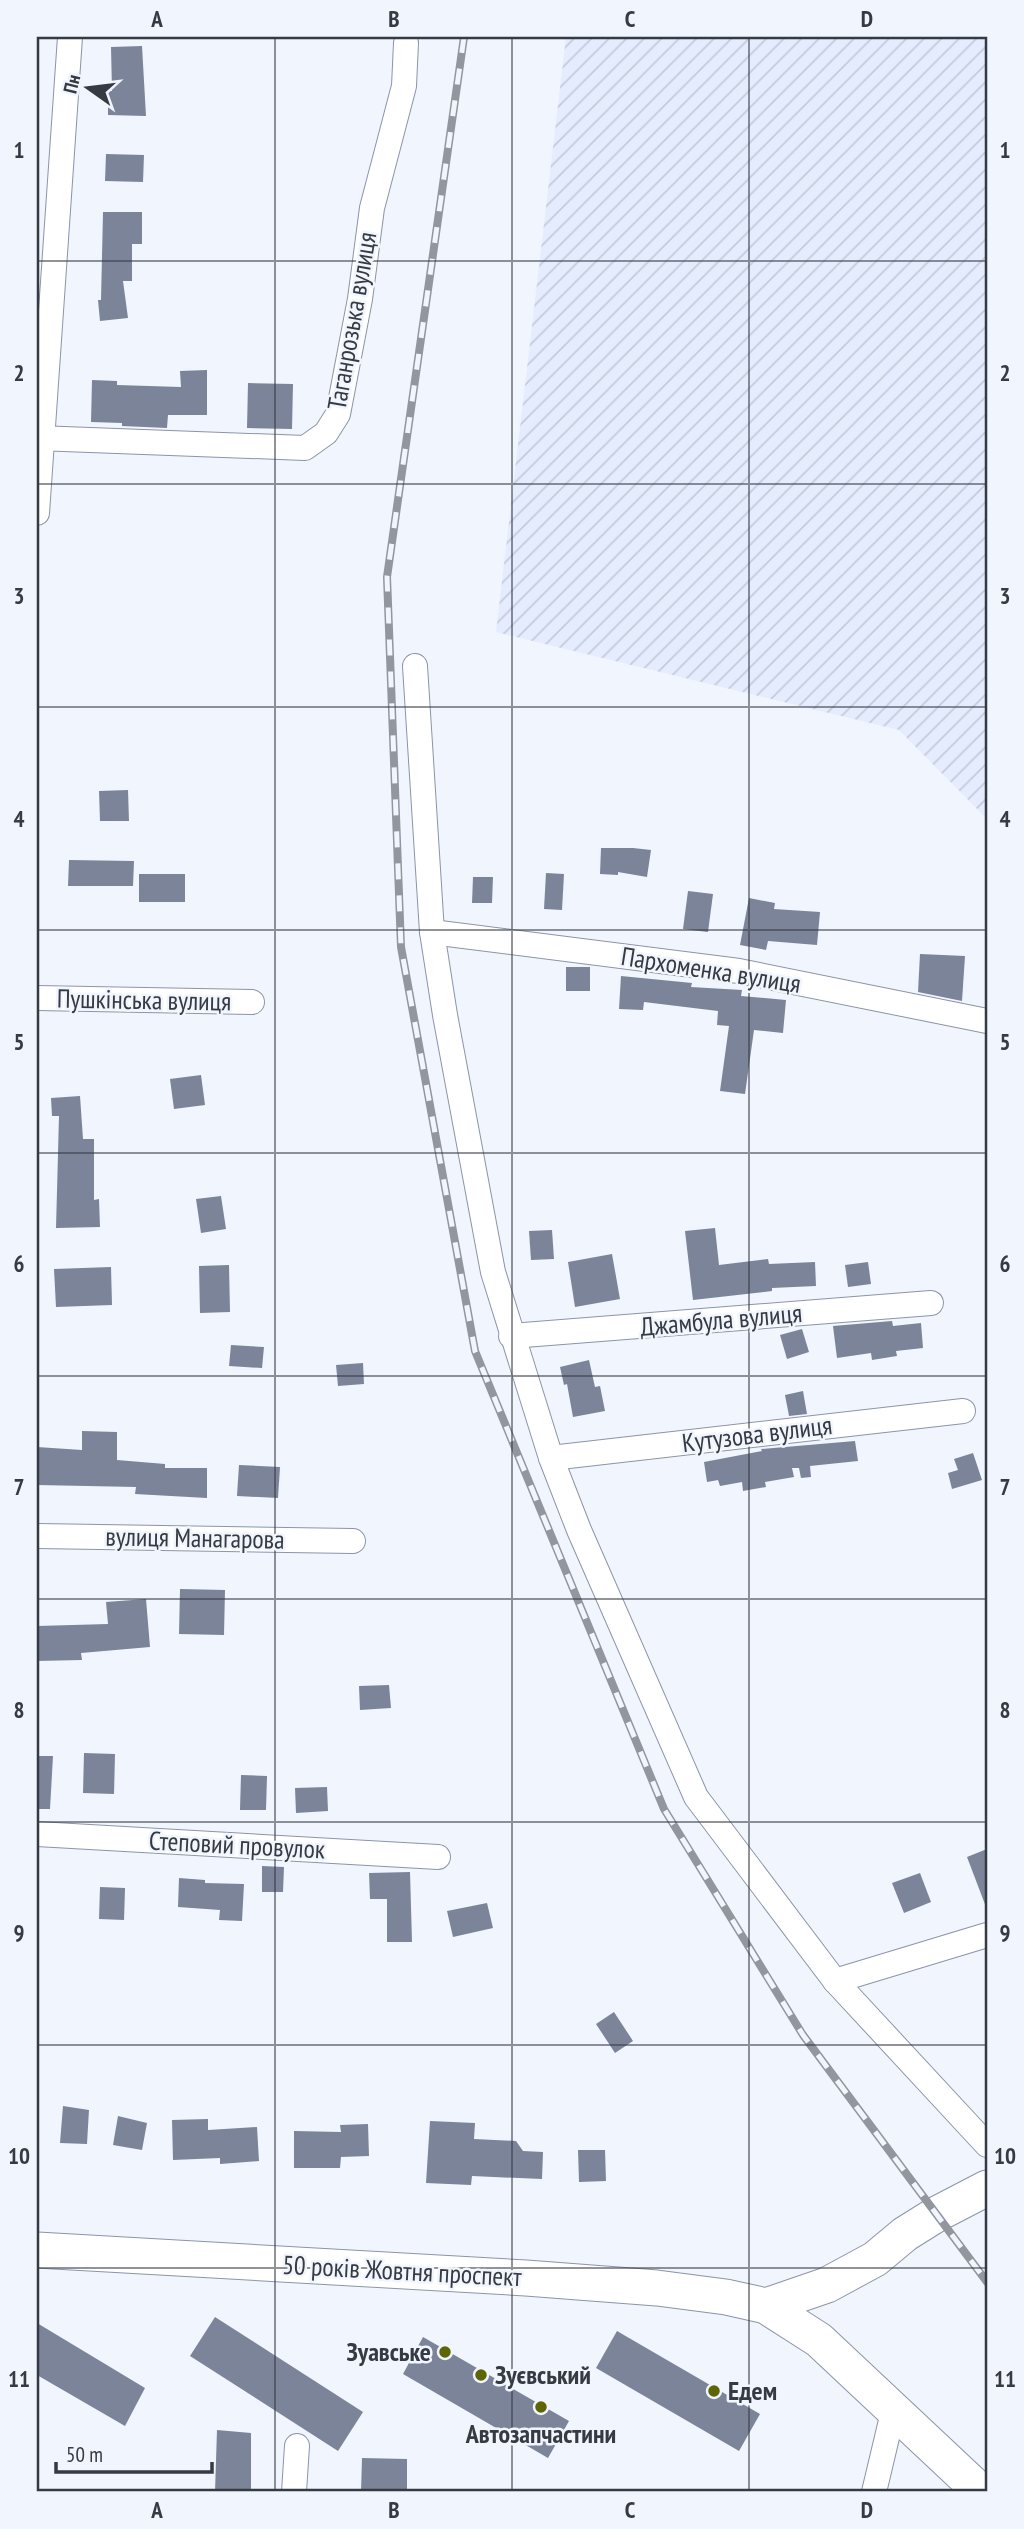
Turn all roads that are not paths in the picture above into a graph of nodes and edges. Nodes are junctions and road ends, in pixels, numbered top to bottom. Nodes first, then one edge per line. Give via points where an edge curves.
1 (70, 37) edge
2 (407, 43) dead end
3 (39, 438) edge
4 (37, 513) edge
5 (415, 666) dead end
6 (432, 932) junction
7 (37, 998) edge
8 (252, 1002) dead end
9 (987, 1021) edge
10 (931, 1303) dead end
11 (511, 1336) junction
12 (963, 1411) dead end
13 (551, 1458) junction
14 (37, 1536) edge
15 (353, 1541) dead end
16 (37, 1834) edge
17 (438, 1857) dead end
18 (987, 1935) edge
19 (835, 1981) junction
20 (987, 2146) edge
21 (987, 2188) edge
22 (37, 2250) edge
23 (766, 2306) junction
24 (894, 2408) junction
25 (297, 2446) dead end
26 (294, 2492) edge
27 (874, 2492) edge
28 (981, 2492) edge

1 - 3 street
2 - 3 street, Таганрозька вулиця via 404,86 372,208 338,414 326,433 305,448
3 - 4 street
5 - 6 street
6 - 9 street, Пархоменка вулиця via 739,971
6 - 11 street via 493,1272
7 - 8 street, Пушкінська вулиця
10 - 11 street, Джамбула вулиця
11 - 13 street
12 - 13 street, Кутузова вулиця
13 - 19 street via 696,1797
14 - 15 street, вулиця Манагарова
16 - 17 street, Степовий провулок
18 - 19 street
19 - 20 street
21 - 23 street via 937,2214 875,2259 827,2285
22 - 23 street, 50 років Жовтня проспект via 657,2288
23 - 24 street via 819,2340
24 - 27 street
24 - 28 street
25 - 26 street

